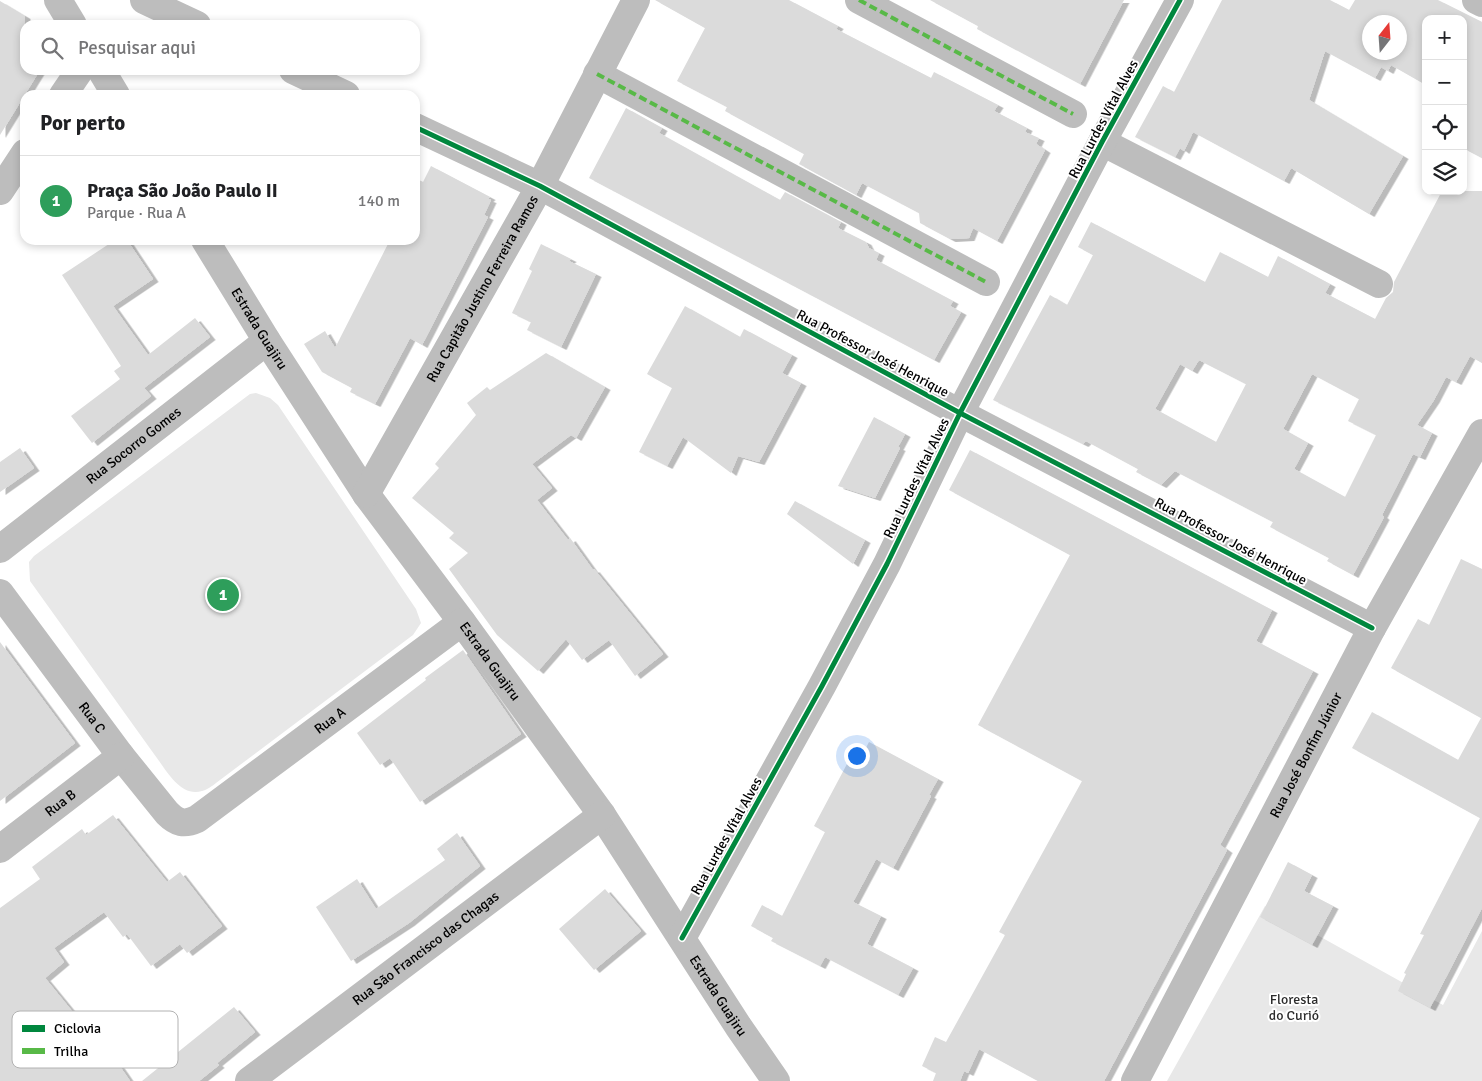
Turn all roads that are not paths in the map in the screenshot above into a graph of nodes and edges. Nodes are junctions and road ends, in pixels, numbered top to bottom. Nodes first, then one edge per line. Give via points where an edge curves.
1 (58, 0) edge
2 (144, 0) edge
3 (636, 0) edge
4 (859, 0) edge
5 (1180, 0) edge
6 (1476, 0) edge
7 (1482, 3) edge
8 (70, 20) edge
9 (186, 20) edge
10 (597, 74) junction
11 (77, 75) edge
12 (104, 75) edge
13 (304, 75) edge
14 (67, 90) edge
15 (113, 90) edge
16 (335, 90) edge
17 (1072, 114) dead end
18 (420, 130) edge
19 (1102, 142) junction
20 (20, 161) edge
21 (540, 186) junction
22 (0, 191) edge
23 (208, 245) edge
24 (986, 282) dead end
25 (1379, 284) dead end
26 (267, 341) junction
27 (960, 413) junction
28 (1482, 433) edge
29 (366, 494) junction
30 (0, 549) edge
31 (0, 593) edge
32 (462, 622) junction
33 (1372, 628) junction
34 (120, 756) junction
35 (602, 815) junction
36 (197, 819) joint
37 (0, 849) edge
38 (682, 938) junction
39 (248, 1081) edge
40 (776, 1081) edge
41 (1135, 1081) edge

1 - 8 street
2 - 9 street
3 - 10 street, Rua Capitão Justino Ferreira Ramos
4 - 17 street
5 - 19 street, Rua Lurdes Vítal Alves
6 - 7 street
10 - 21 street, Rua Capitão Justino Ferreira Ramos
10 - 24 street
11 - 14 street
12 - 15 street
13 - 16 street
18 - 21 street, Rua Professor José Henrique
19 - 25 street
19 - 27 street, Rua Lurdes Vítal Alves
20 - 22 street
21 - 27 street, Rua Professor José Henrique
21 - 29 street, Rua Capitão Justino Ferreira Ramos
23 - 26 street, Estrada Guajiru
26 - 29 street, Estrada Guajiru
26 - 30 street, Rua Socorro Gomes
27 - 33 street, Rua Professor José Henrique
27 - 38 street, Rua Lurdes Vítal Alves via 887,564
28 - 33 street, Rua José Bonfim Júnior
29 - 32 street, Estrada Guajiru
31 - 34 street, Rua C
32 - 35 street, Estrada Guajiru
32 - 36 street, Rua A
33 - 41 street, Rua José Bonfim Júnior
34 - 36 street, Rua C via 175,820 182,823
34 - 37 street, Rua B
35 - 38 street, Estrada Guajiru
35 - 39 street, Rua São Francisco das Chagas
38 - 40 street, Estrada Guajiru

